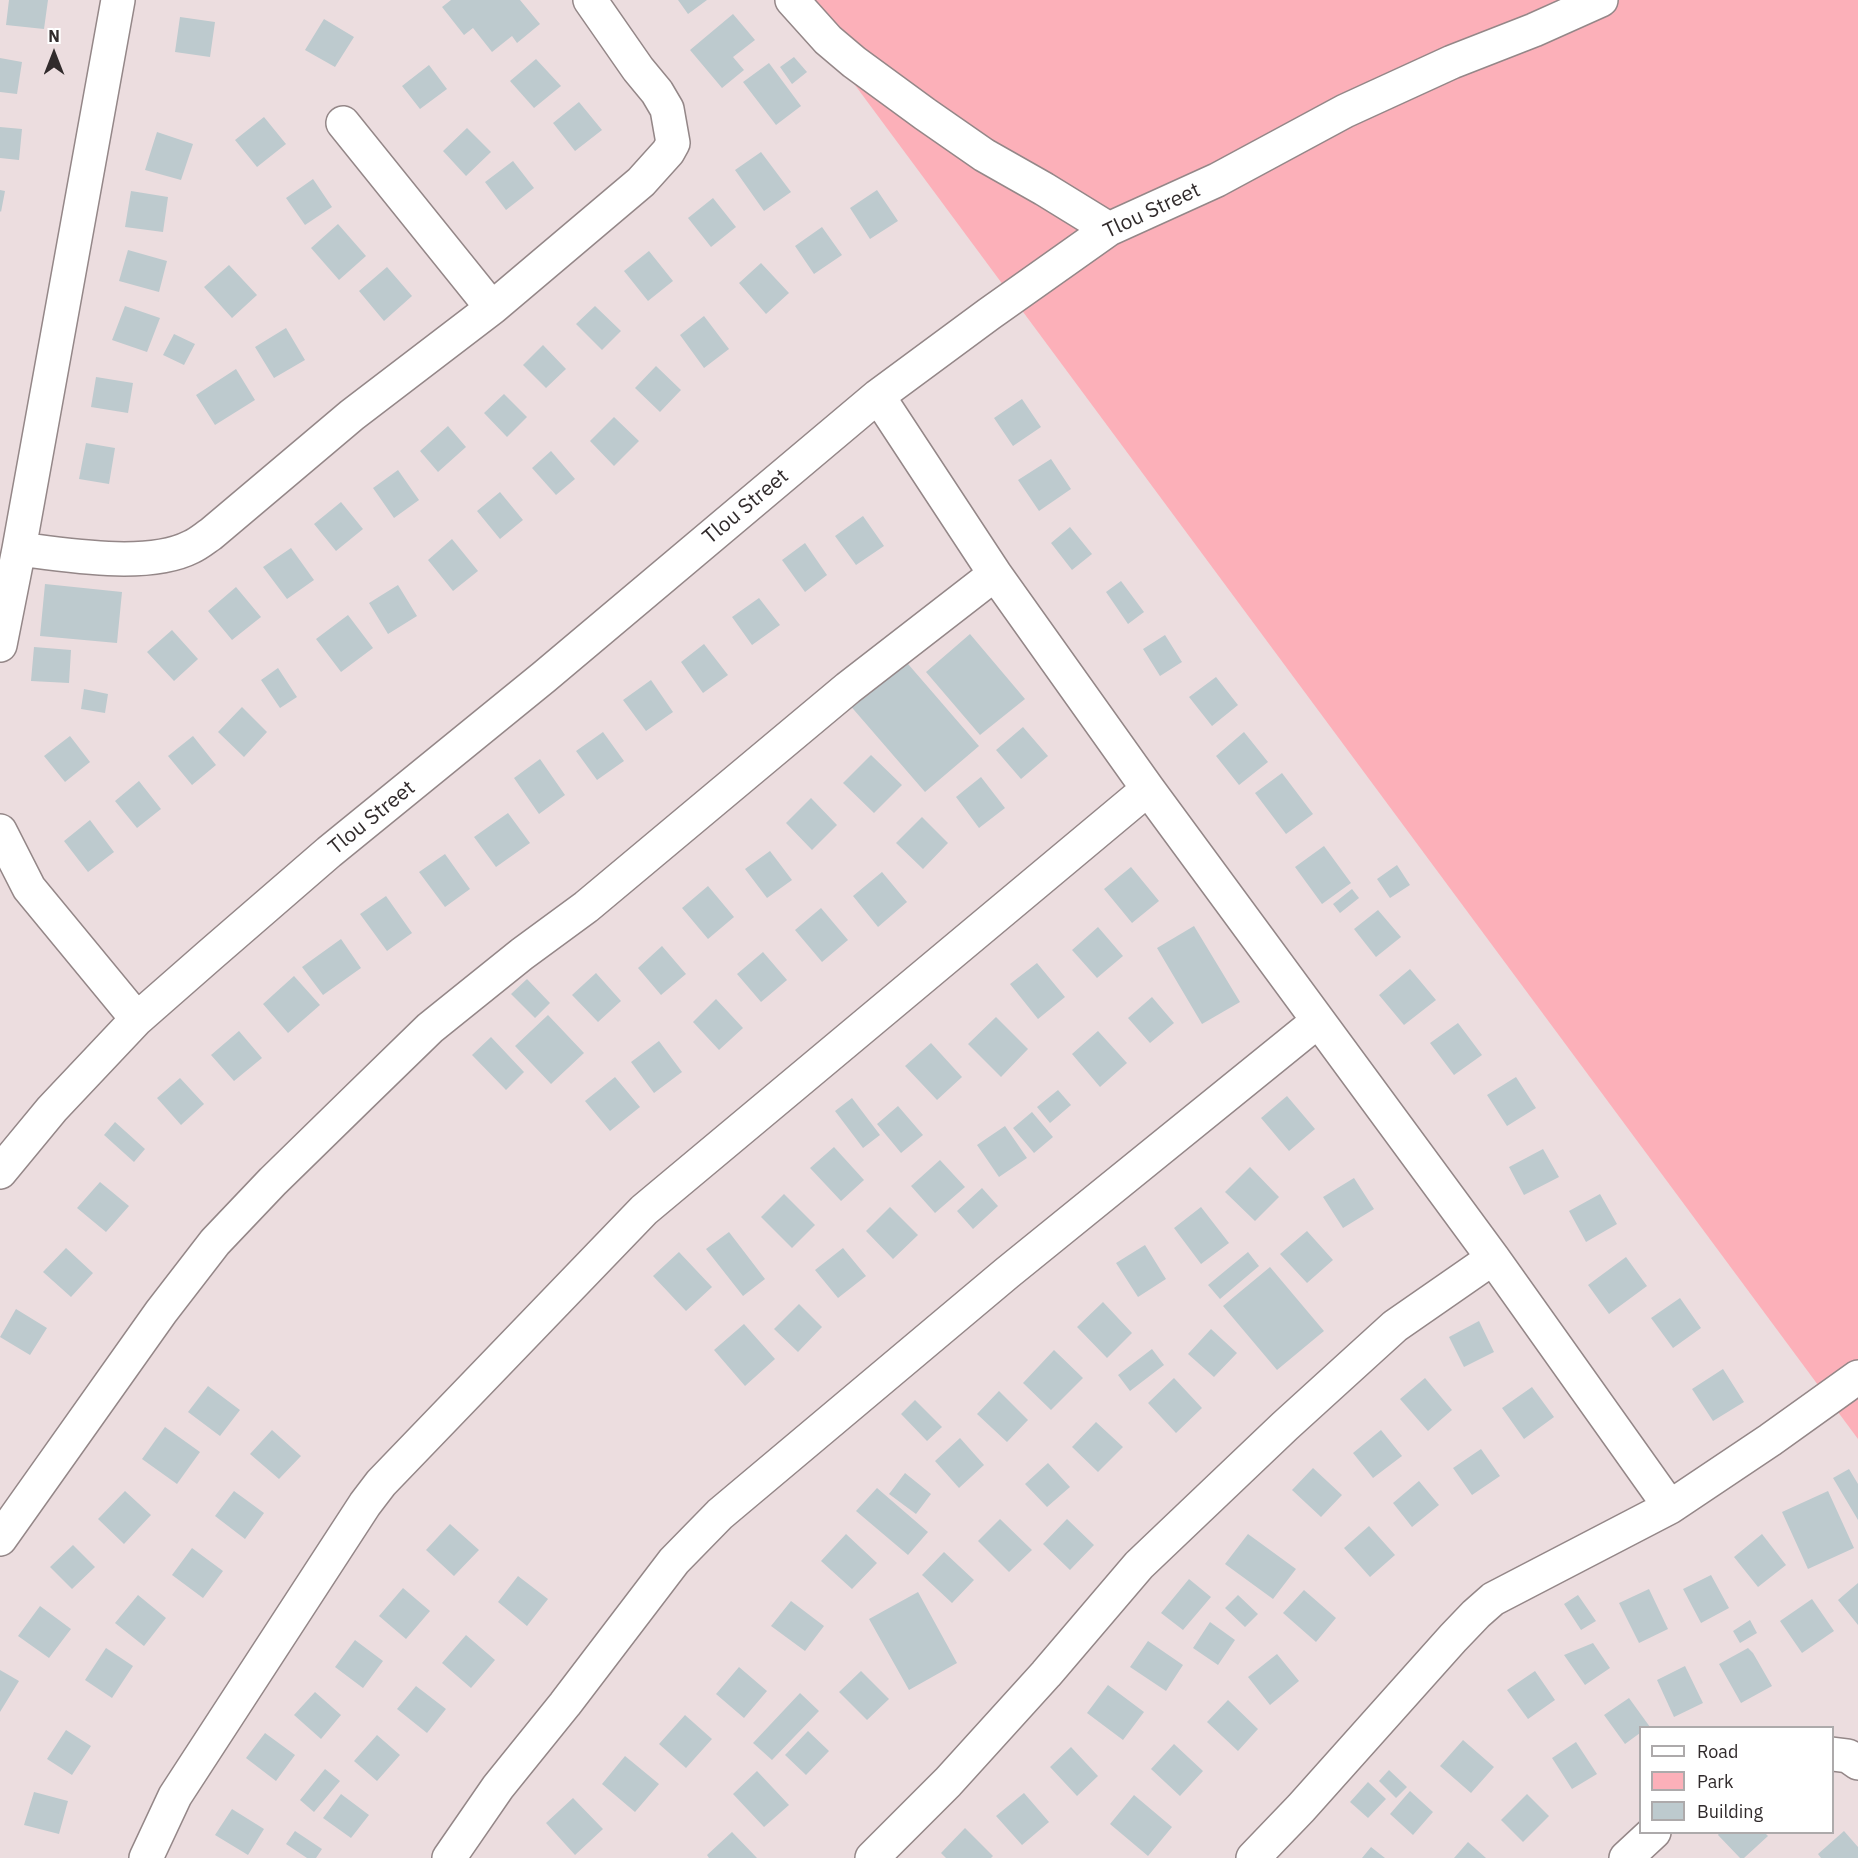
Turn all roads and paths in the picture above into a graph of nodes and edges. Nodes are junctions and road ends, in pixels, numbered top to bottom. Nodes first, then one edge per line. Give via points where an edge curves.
1 (118, 0) edge
2 (590, 0) edge
3 (792, 0) edge
4 (1601, 0) edge
5 (343, 123) dead end
6 (1108, 229) junction
7 (492, 308) junction
8 (879, 396) junction
9 (19, 549) junction
10 (995, 574) junction
11 (0, 645) edge
12 (1148, 789) junction
13 (0, 831) edge
14 (137, 1020) junction
15 (1318, 1021) junction
16 (0, 1172) edge
17 (1493, 1258) junction
18 (1858, 1377) edge
19 (1670, 1507) junction
20 (0, 1539) edge
21 (1834, 1755) edge
22 (1858, 1763) edge
23 (1653, 1834) edge
24 (146, 1858) edge
25 (449, 1858) edge
26 (872, 1858) edge
27 (1253, 1858) edge
28 (1626, 1858) edge

1 - 9 street
2 - 7 street via 667,109 673,143 641,182
3 - 6 street via 828,40 925,114 984,155
4 - 6 street, Tlou Street via 1345,111 1217,180
5 - 7 street
6 - 8 street, Tlou Street
7 - 9 street via 352,415 190,548 134,558 92,558
8 - 10 street
8 - 14 street, Tlou Street via 329,852
9 - 11 street
10 - 12 street
10 - 20 street via 848,688 586,907 430,1028 273,1180 215,1242
12 - 15 street
12 - 24 street via 644,1210 381,1483 175,1796
13 - 14 street via 29,888
14 - 16 street, Tlou Street via 52,1109
15 - 17 street
15 - 25 street via 1007,1273 720,1514 674,1561 498,1787
17 - 19 street
17 - 26 street via 1395,1326 1139,1565 948,1782
18 - 19 street
19 - 27 street via 1493,1599
21 - 22 street via 1848,1756
23 - 28 street

